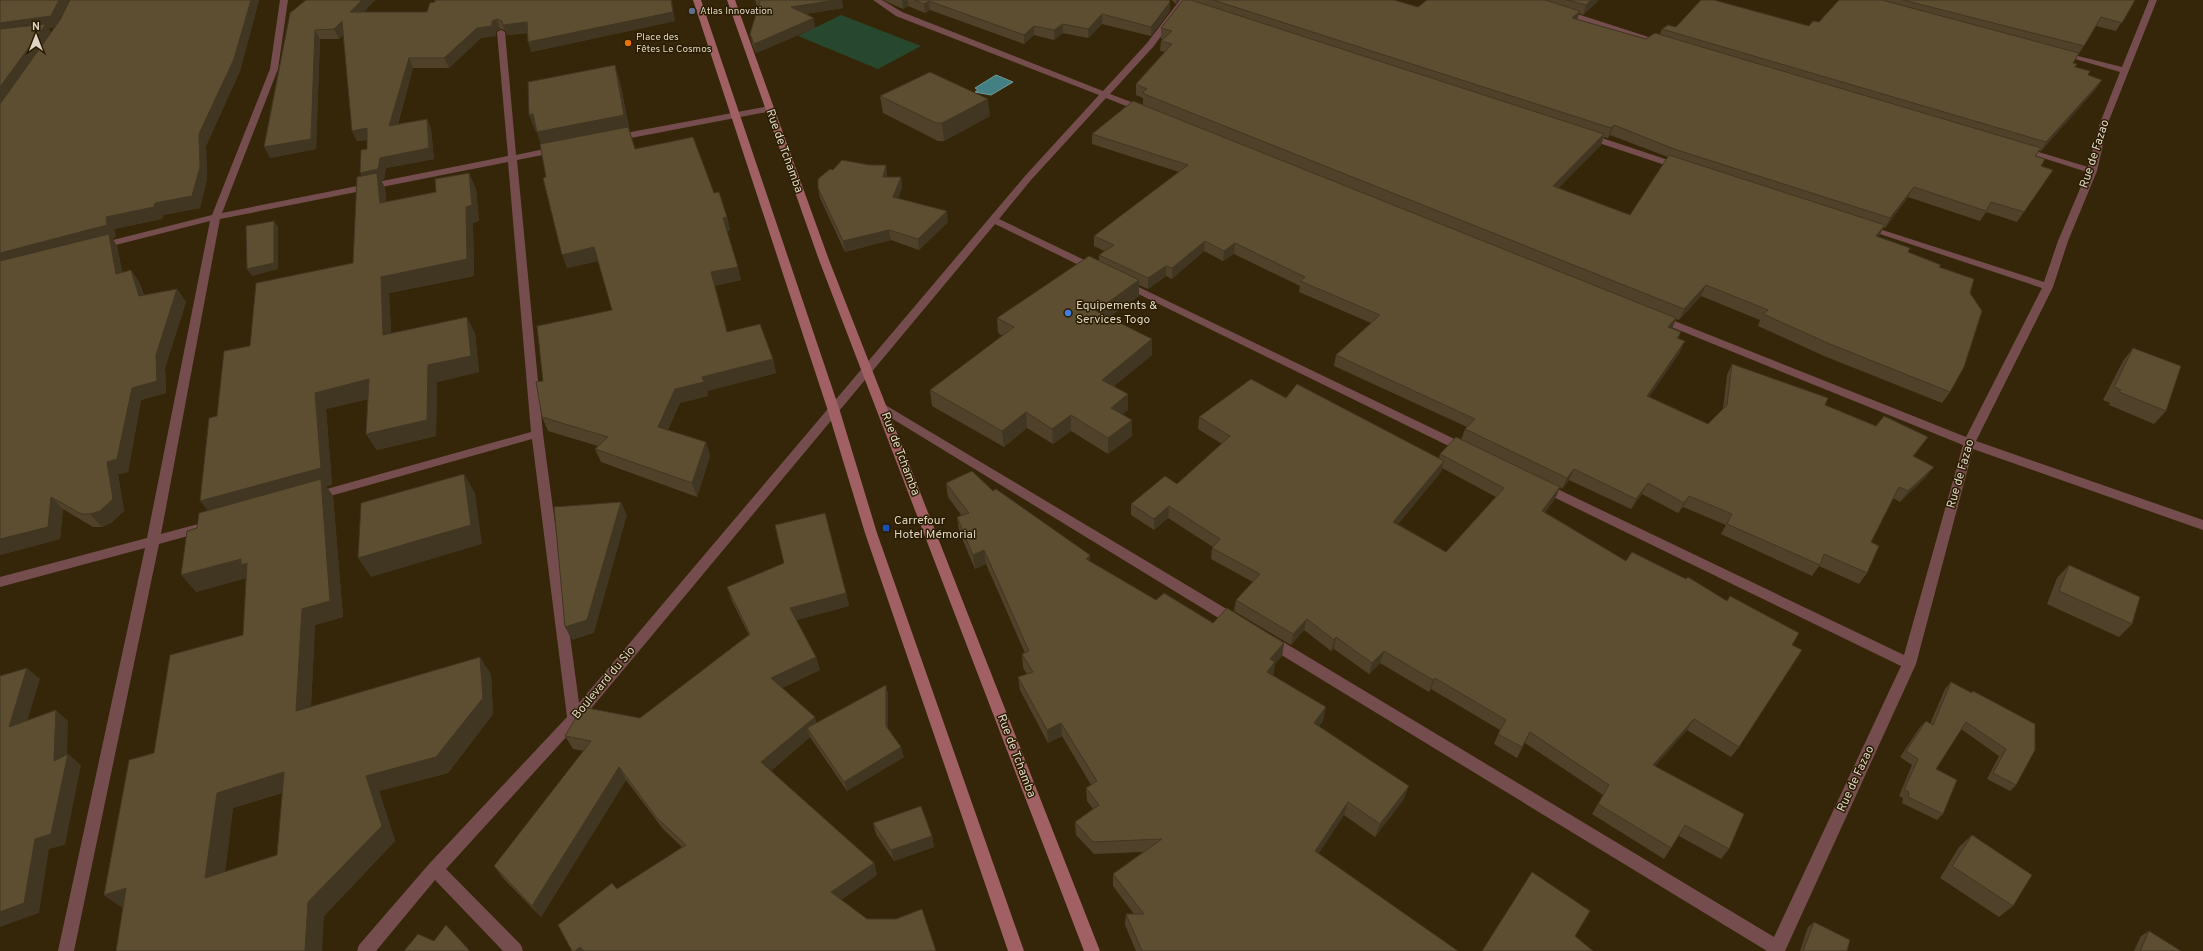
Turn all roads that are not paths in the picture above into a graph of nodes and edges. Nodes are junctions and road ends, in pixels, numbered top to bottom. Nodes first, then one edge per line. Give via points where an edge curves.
1 (284, 0) edge
2 (697, 0) edge
3 (731, 0) edge
4 (877, 0) edge
5 (2153, 0) edge
6 (1180, 5) edge
7 (1551, 9) edge
8 (501, 32) edge
9 (1673, 46) edge
10 (2056, 52) edge
11 (2124, 70) junction
12 (1104, 94) junction
13 (769, 109) junction
14 (736, 115) junction
15 (1155, 115) edge
16 (1580, 134) edge
17 (604, 140) edge
18 (566, 148) edge
19 (2016, 148) edge
20 (512, 158) junction
21 (1686, 169) edge
22 (2092, 171) junction
23 (216, 217) junction
24 (994, 220) junction
25 (1859, 225) edge
26 (92, 248) edge
27 (2048, 287) junction
28 (1651, 315) edge
29 (868, 370) junction
30 (882, 407) junction
31 (833, 408) junction
32 (537, 434) junction
33 (1969, 443) junction
34 (1473, 452) edge
35 (1530, 480) edge
36 (307, 498) edge
37 (214, 524) edge
38 (2203, 525) edge
39 (153, 541) junction
40 (0, 582) edge
41 (1244, 626) edge
42 (1258, 634) edge
43 (1909, 664) junction
44 (574, 720) junction
45 (435, 869) junction
46 (1777, 950) edge
47 (66, 951) edge
48 (365, 951) edge
49 (515, 951) edge
50 (1016, 951) edge
51 (1092, 951) edge

1 - 23 street via 274,69
2 - 14 street
3 - 13 street, Rue de Tchamba
4 - 12 street via 899,14
5 - 11 street, Rue de Fazao
6 - 12 street, Boulevard du Sio via 1150,45
7 - 9 street
8 - 20 street
10 - 11 street
11 - 22 street, Rue de Fazao via 2104,123
12 - 15 street
12 - 24 street, Boulevard du Sio via 1028,178
13 - 14 street
13 - 29 street, Rue de Tchamba via 824,260
14 - 17 street
14 - 31 street
16 - 21 street
18 - 20 street
19 - 22 street
20 - 23 street
20 - 32 street
22 - 27 street, Rue de Fazao via 2063,241
23 - 26 street
23 - 39 street
24 - 29 street, Boulevard du Sio
24 - 34 street
25 - 27 street
27 - 33 street, Rue de Fazao
28 - 33 street
29 - 30 street, Rue de Tchamba
29 - 31 street, Boulevard du Sio
30 - 41 street
30 - 51 street, Rue de Tchamba
31 - 44 street, Boulevard du Sio
31 - 50 street via 872,533
32 - 36 street
32 - 44 street
33 - 38 street
33 - 43 street, Rue de Fazao
35 - 43 street
37 - 39 street
39 - 40 street
39 - 47 street
42 - 46 street
43 - 46 street, Rue de Fazao
44 - 45 street, Boulevard du Sio
45 - 48 street, Boulevard du Sio
45 - 49 street

